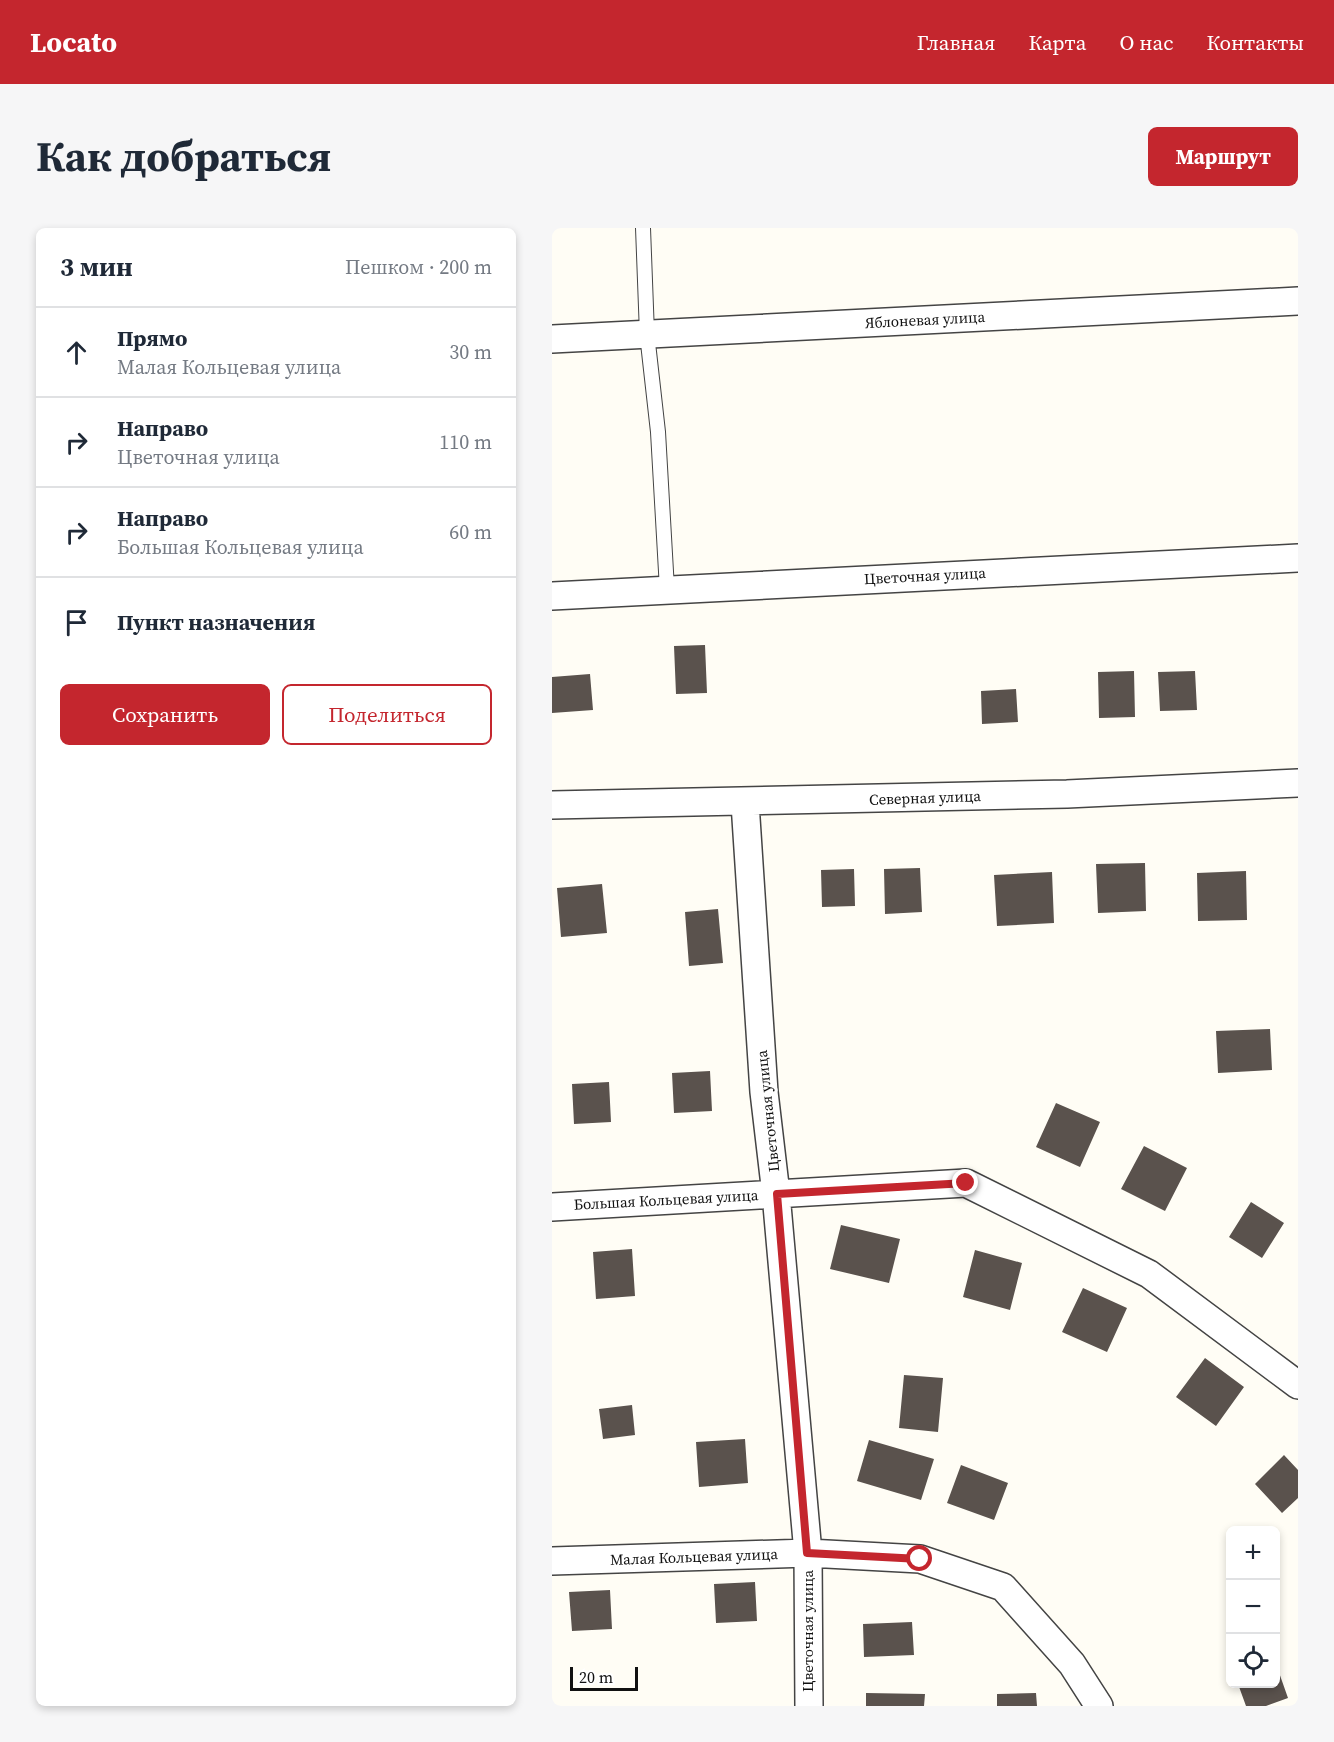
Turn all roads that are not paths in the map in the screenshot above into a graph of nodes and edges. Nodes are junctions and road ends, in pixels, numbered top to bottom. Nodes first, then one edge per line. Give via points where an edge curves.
1 (643, 228) edge
2 (1298, 300) edge
3 (647, 334) junction
4 (552, 339) edge
5 (1298, 558) edge
6 (667, 589) junction
7 (552, 596) edge
8 (1298, 783) edge
9 (746, 803) junction
10 (552, 805) edge
11 (777, 1194) junction
12 (552, 1207) edge
13 (1298, 1385) edge
14 (807, 1553) junction
15 (552, 1561) edge
16 (809, 1706) edge
17 (1099, 1706) edge

1 - 3 lane
2 - 3 street, Яблоневая улица
3 - 4 street, Яблоневая улица
3 - 6 lane via 658,432
5 - 6 street, Цветочная улица
6 - 7 street, Цветочная улица
8 - 9 street, Северная улица
9 - 10 street, Северная улица
9 - 11 street, Цветочная улица via 764,1092
11 - 12 street, Большая Кольцевая улица
11 - 13 street, Большая Кольцевая улица via 966,1183 1149,1274
11 - 14 street, Цветочная улица
14 - 15 street, Малая Кольцевая улица
14 - 16 street, Цветочная улица
14 - 17 street, Малая Кольцевая улица via 920,1559 1003,1587 1072,1664

